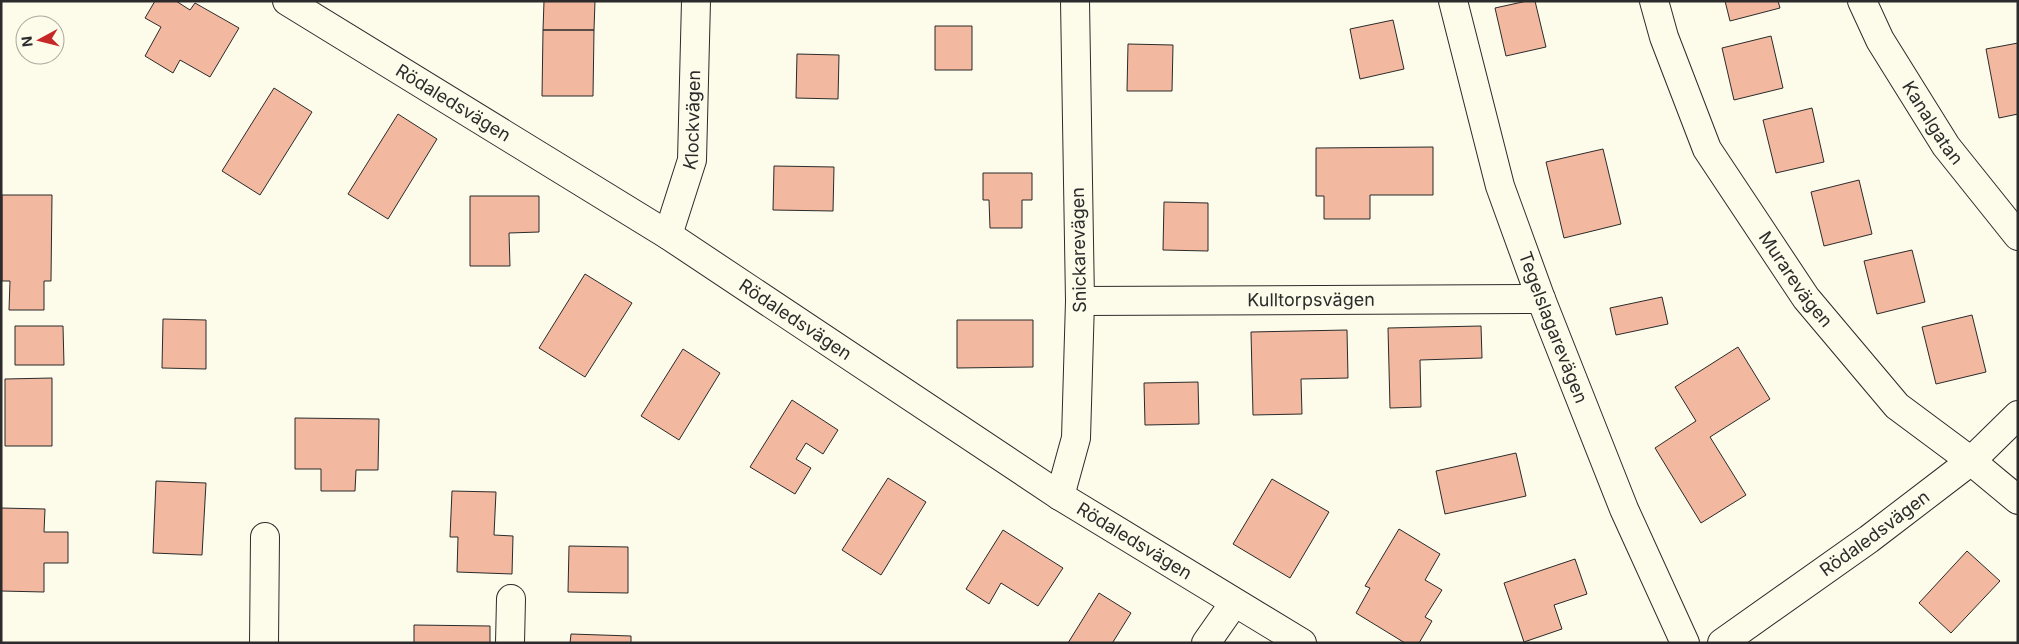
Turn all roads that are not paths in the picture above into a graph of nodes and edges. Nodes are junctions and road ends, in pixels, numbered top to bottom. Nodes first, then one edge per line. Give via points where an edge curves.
1 (696, 1) edge
2 (1075, 1) edge
3 (1453, 1) edge
4 (1654, 1) edge
5 (1862, 1) edge
6 (302, 6) edge
7 (668, 235) junction
8 (2018, 236) edge
9 (1541, 299) junction
10 (1080, 301) junction
11 (2018, 415) edge
12 (1971, 461) junction
13 (1060, 496) junction
14 (2018, 500) edge
15 (265, 537) dead end
16 (511, 599) dead end
17 (1234, 603) junction
18 (264, 643) edge
19 (510, 643) edge
20 (1206, 643) edge
21 (1302, 643) edge
22 (1685, 643) edge
23 (1722, 643) edge

1 - 7 street, Klockvägen via 692,160
2 - 10 street, Snickarevägen
3 - 9 street, Tegelslagarevägen via 1500,186
4 - 12 street, Murarevägen via 1664,37 1707,149 1806,298 1897,406
5 - 8 street, Kanalgatan via 1880,40 1946,146
6 - 7 street, Rödaledsvägen
7 - 13 street, Rödaledsvägen
9 - 10 street, Kulltorpsvägen
9 - 22 street, Tegelslagarevägen via 1624,509
10 - 13 street, Snickarevägen via 1076,438
11 - 12 street, Rödaledsvägen
12 - 14 street, Murarevägen
12 - 23 street, Rödaledsvägen via 1869,539
13 - 17 street, Rödaledsvägen
15 - 18 street
16 - 19 street
17 - 20 street
17 - 21 street, Rödaledsvägen

